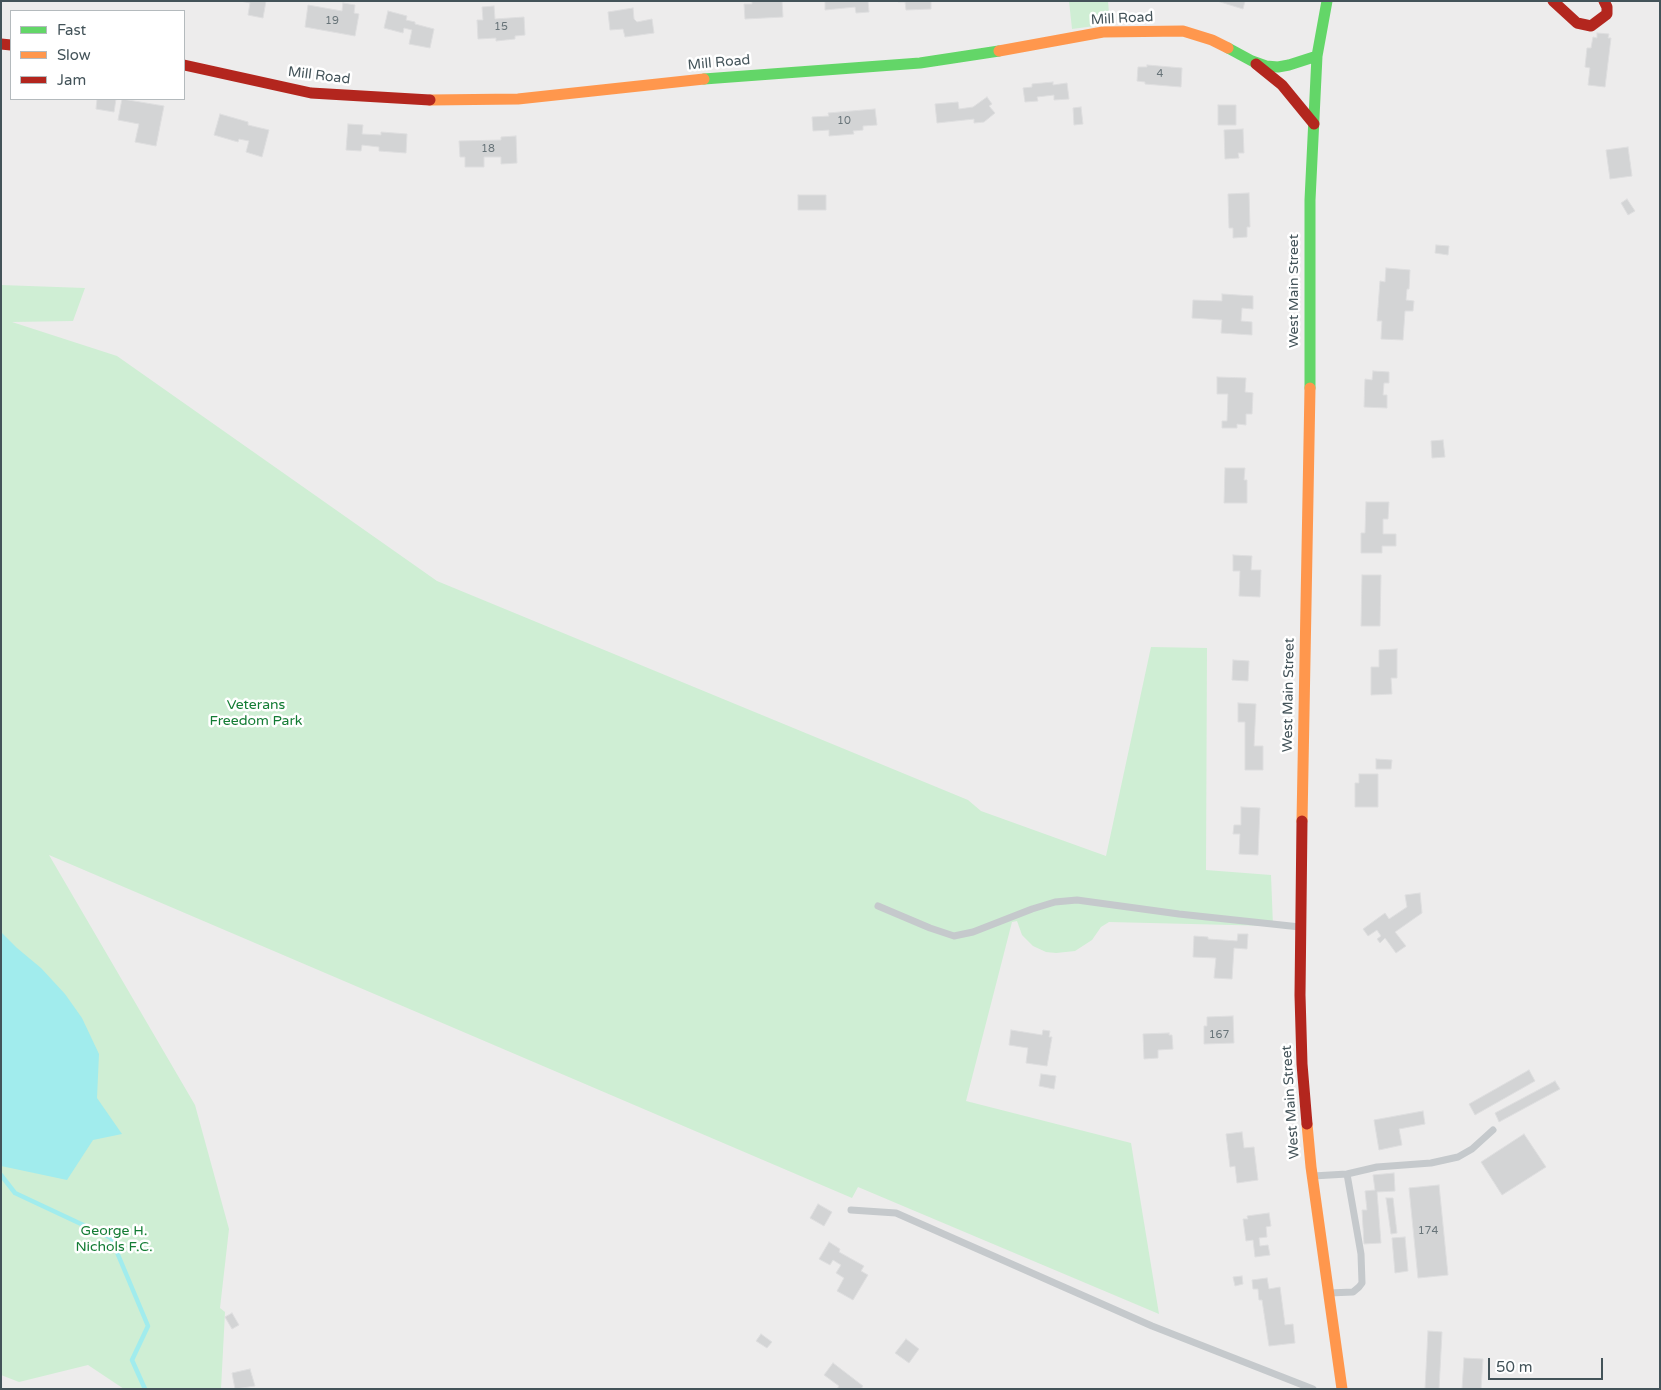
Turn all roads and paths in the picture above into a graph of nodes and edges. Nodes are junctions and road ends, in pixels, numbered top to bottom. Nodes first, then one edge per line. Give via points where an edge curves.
1 (1327, 1) edge
2 (1553, 1) edge
3 (1604, 1) edge
4 (1317, 56) junction
5 (1252, 61) junction
6 (185, 65) edge
7 (1314, 124) junction
8 (878, 906) dead end
9 (1300, 927) junction
10 (1493, 1130) dead end
11 (1347, 1174) junction
12 (1312, 1176) junction
13 (851, 1210) dead end
14 (1328, 1293) junction
15 (1312, 1389) edge
16 (1342, 1389) edge

1 - 4 main road, West Main Street
2 - 3 main road via 1577,23 1591,26 1607,14
4 - 5 main road, Mill Road via 1278,67
4 - 7 main road, West Main Street
5 - 6 main road, Mill Road via 1212,40 1183,31 1103,32 1026,48 920,63 716,78 518,99 475,100 406,100 311,93
5 - 7 main road, Mill Road via 1282,85
7 - 9 main road, West Main Street via 1309,234 1310,372
8 - 9 lane via 954,936 974,932 1032,908 1078,900
9 - 12 main road, West Main Street via 1302,1064
10 - 11 lane via 1458,1157
11 - 12 lane
11 - 14 lane via 1361,1254 1362,1283 1353,1292
12 - 14 main road, West Main Street
13 - 15 lane via 896,1213 1152,1326
14 - 16 main road, West Main Street

